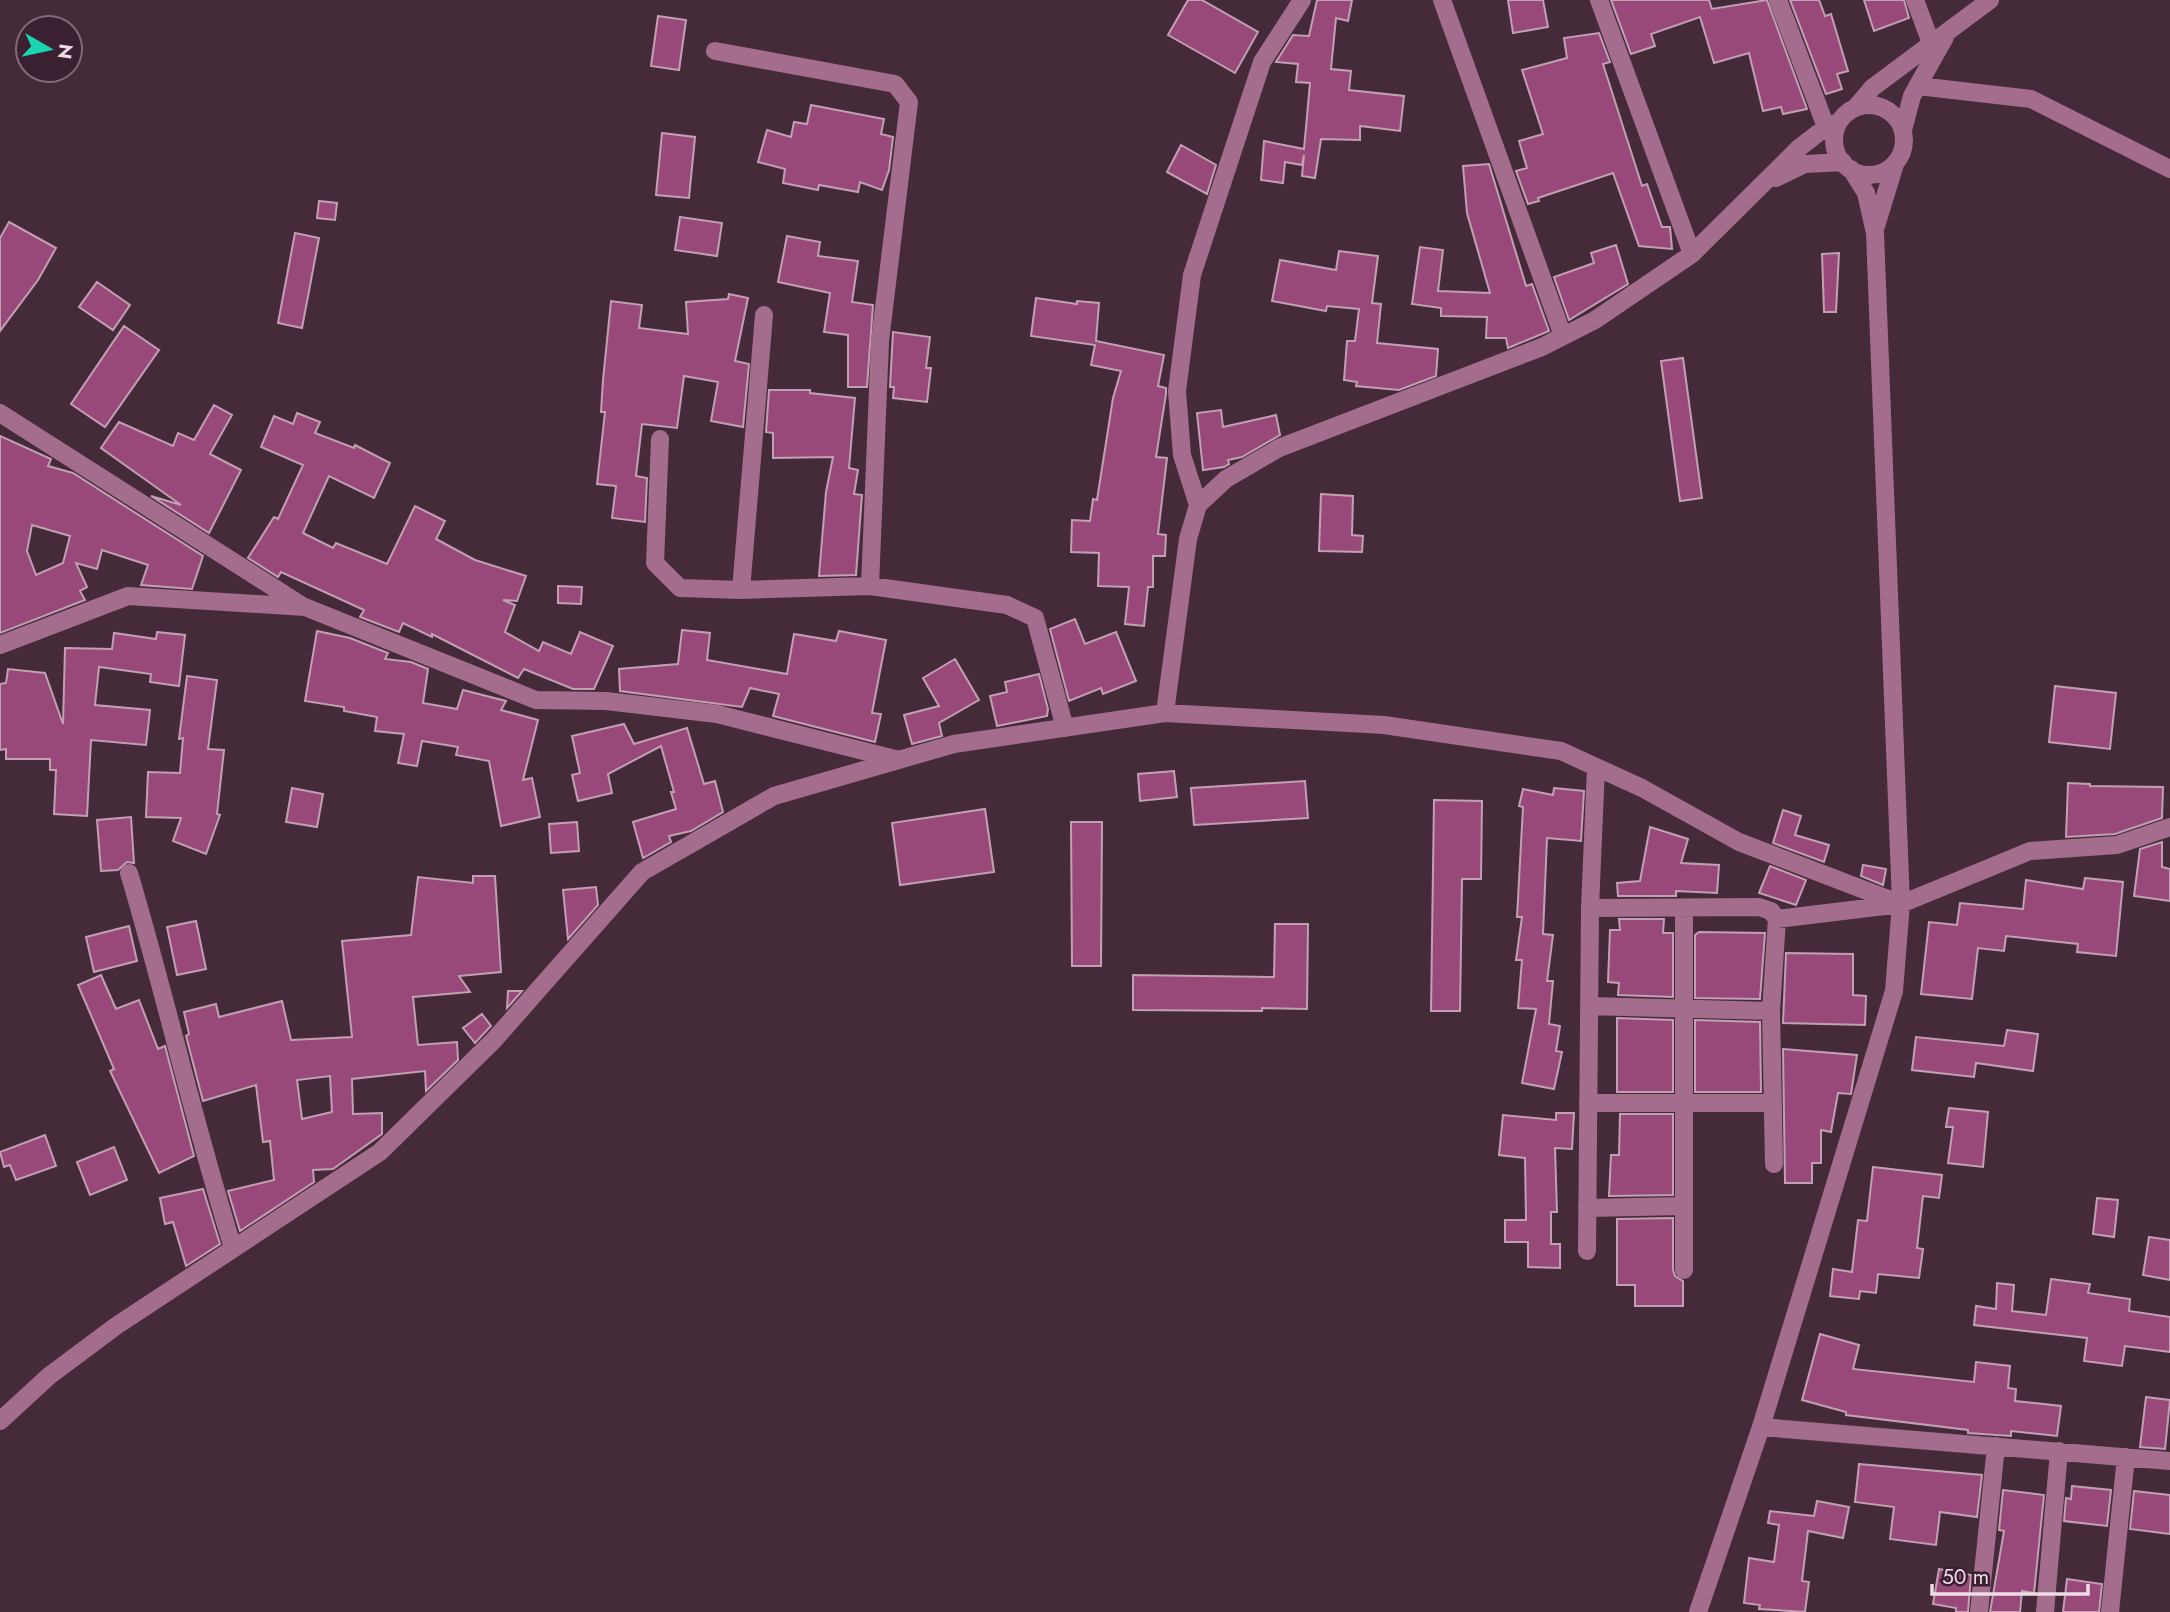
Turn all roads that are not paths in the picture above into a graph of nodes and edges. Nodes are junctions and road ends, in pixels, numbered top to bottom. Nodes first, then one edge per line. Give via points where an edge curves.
1 (1302, 0) edge
2 (1442, 0) edge
3 (1599, 0) edge
4 (1778, 0) edge
5 (1915, 0) edge
6 (1990, 0) edge
7 (1948, 30) junction
8 (1931, 43) junction
9 (715, 51) dead end
10 (1918, 86) junction
11 (1856, 107) junction
12 (1833, 124) junction
13 (1903, 130) junction
14 (1895, 164) junction
15 (1847, 166) junction
16 (2170, 169) edge
17 (1766, 183) junction
18 (1875, 233) junction
19 (1692, 254) junction
20 (764, 315) dead end
21 (1563, 336) junction
22 (0, 413) edge
23 (660, 439) dead end
24 (1199, 505) junction
25 (870, 586) junction
26 (741, 590) junction
27 (305, 607) junction
28 (0, 645) edge
29 (1165, 713) junction
30 (1065, 728) junction
31 (898, 760) junction
32 (1596, 767) junction
33 (2170, 827) edge
34 (129, 873) dead end
35 (1901, 904) junction
36 (1590, 908) junction
37 (1684, 909) junction
38 (1777, 919) junction
39 (1589, 1006) junction
40 (1682, 1009) junction
41 (1771, 1011) junction
42 (1588, 1103) junction
43 (1682, 1103) junction
44 (1773, 1103) junction
45 (1774, 1164) dead end
46 (1683, 1206) junction
47 (1587, 1208) junction
48 (233, 1248) junction
49 (1587, 1251) dead end
50 (1684, 1270) dead end
51 (0, 1421) edge
52 (1761, 1427) junction
53 (1996, 1446) junction
54 (2059, 1451) junction
55 (2126, 1457) junction
56 (2170, 1461) edge
57 (1698, 1612) edge
58 (1979, 1612) edge
59 (2045, 1612) edge
60 (2110, 1612) edge

1 - 24 street via 1262,62 1192,275 1177,391 1182,455
2 - 21 street
3 - 19 street
4 - 12 street
5 - 8 street
6 - 7 street
7 - 8 street
7 - 10 street
8 - 11 street via 1872,88
9 - 25 street via 895,84 909,102 880,341
10 - 13 street
10 - 16 street via 2031,99
11 - 12 street
11 - 13 street via 1867,104 1890,111
12 - 15 street via 1834,142
12 - 17 street via 1799,148
13 - 14 street via 1902,154
14 - 15 street via 1874,174
14 - 18 street via 1878,210
15 - 17 street via 1805,164
15 - 18 street via 1866,193
17 - 19 street
18 - 35 street
19 - 21 street via 1595,320
20 - 26 street
21 - 24 street via 1279,448 1226,480
22 - 27 street
23 - 26 street via 655,563 680,588
24 - 29 street via 1188,539
25 - 26 street
25 - 30 street via 1007,605 1035,618
27 - 28 street via 128,596
27 - 31 street via 536,700 606,701 717,714
29 - 30 street
29 - 32 street via 1384,725 1561,751
30 - 31 street via 954,744
31 - 48 street via 774,796 642,872 494,1040 380,1152
32 - 35 street via 1739,842
32 - 36 street
33 - 35 street via 2118,845 2030,851
34 - 48 street
35 - 38 street
35 - 52 street via 1894,991
36 - 37 street
36 - 39 street
37 - 38 street via 1759,907
37 - 40 street
38 - 41 street
39 - 40 street
39 - 42 street
40 - 41 street
40 - 43 street
41 - 44 street
42 - 43 street
42 - 47 street
43 - 44 street
43 - 46 street
44 - 45 street
46 - 47 street
46 - 50 street
47 - 49 street
48 - 51 street via 116,1326 49,1376
52 - 53 street
52 - 57 street
53 - 54 street
53 - 58 street
54 - 55 street
54 - 59 street
55 - 56 street
55 - 60 street

